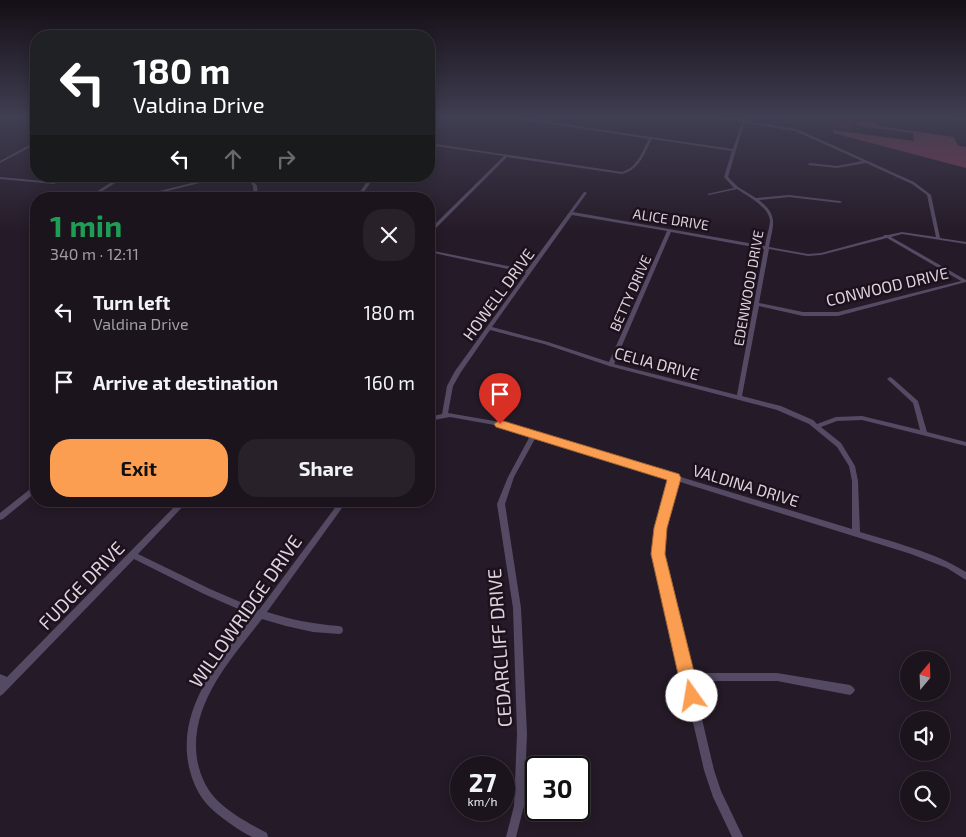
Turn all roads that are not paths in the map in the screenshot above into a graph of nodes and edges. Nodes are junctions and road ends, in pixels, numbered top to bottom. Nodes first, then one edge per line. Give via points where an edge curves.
1 (13, 155) edge
2 (500, 155) edge
3 (642, 155) edge
4 (732, 155) edge
5 (851, 155) edge
6 (506, 156) junction
7 (0, 162) edge
8 (866, 162) junction
9 (810, 164) dead end
10 (0, 178) edge
11 (30, 181) edge
12 (43, 182) edge
13 (115, 182) edge
14 (201, 182) edge
15 (54, 183) dead end
16 (738, 188) junction
17 (163, 191) joint
18 (99, 192) edge
19 (159, 192) edge
20 (585, 193) dead end
21 (709, 194) dead end
22 (756, 199) junction
23 (840, 202) dead end
24 (570, 213) junction
25 (435, 226) edge
26 (670, 230) junction
27 (886, 236) junction
28 (938, 238) junction
29 (966, 243) edge
30 (767, 248) junction
31 (435, 252) edge
32 (528, 272) junction
33 (965, 281) edge
34 (757, 304) junction
35 (488, 328) junction
36 (611, 365) junction
37 (890, 380) dead end
38 (739, 398) junction
39 (445, 415) junction
40 (435, 418) edge
41 (818, 426) junction
42 (924, 433) junction
43 (534, 435) junction
44 (966, 444) edge
45 (674, 478) junction
46 (30, 493) edge
47 (179, 507) edge
48 (340, 507) edge
49 (0, 517) edge
50 (856, 534) junction
51 (133, 555) junction
52 (966, 576) edge
53 (260, 613) junction
54 (339, 630) dead end
55 (687, 677) junction
56 (4, 681) edge
57 (850, 690) dead end
58 (0, 691) edge
59 (262, 837) edge
60 (511, 837) edge
61 (738, 837) edge

1 - 7 street
2 - 6 street
3 - 6 street via 636,166 624,173
4 - 16 street via 726,174
5 - 8 street
6 - 25 street
8 - 9 street via 837,167
8 - 28 street via 927,191
10 - 11 street
12 - 15 street
13 - 18 street
14 - 17 street
16 - 21 street
16 - 22 street, EDENWOOD DRIVE
17 - 19 street
20 - 24 street, HOWELL DRIVE
22 - 23 street via 789,196
22 - 30 street, EDENWOOD DRIVE via 772,220
24 - 26 street, ALICE DRIVE
24 - 32 street, HOWELL DRIVE
26 - 30 street, ALICE DRIVE
26 - 36 street, BETTY DRIVE
27 - 28 street, ALICE DRIVE via 908,233
27 - 30 street, ALICE DRIVE via 816,254
27 - 33 street
28 - 29 street, ALICE DRIVE
30 - 34 street, EDENWOOD DRIVE
31 - 32 street
32 - 35 street, HOWELL DRIVE
33 - 34 street, CONWOOD DRIVE via 838,314 803,314
34 - 38 street, EDENWOOD DRIVE
35 - 36 street, CELIA DRIVE
35 - 39 street, HOWELL DRIVE via 452,381
36 - 38 street, CELIA DRIVE
37 - 42 street via 916,402
38 - 41 street, CELIA DRIVE via 788,411
39 - 40 street
39 - 43 street, VALDINA DRIVE via 481,419
41 - 42 street via 854,417
41 - 50 street, CELIA DRIVE via 839,445 852,466
42 - 44 street
43 - 45 street, VALDINA DRIVE
43 - 60 street, CEDARCLIFF DRIVE via 510,477 501,510 517,608 522,734 519,806
45 - 50 street, VALDINA DRIVE
45 - 55 street via 658,541 658,554
46 - 49 street
47 - 51 street, FUDGE DRIVE
48 - 53 street, WILLOWRIDGE DRIVE
50 - 52 street, VALDINA DRIVE via 912,551
51 - 53 street
51 - 56 street, FUDGE DRIVE
53 - 54 street via 301,627
53 - 59 street, WILLOWRIDGE DRIVE via 216,673 195,716 191,750 196,777 216,808
55 - 57 street via 777,677
55 - 61 street via 713,783
56 - 58 street, FUDGE DRIVE

